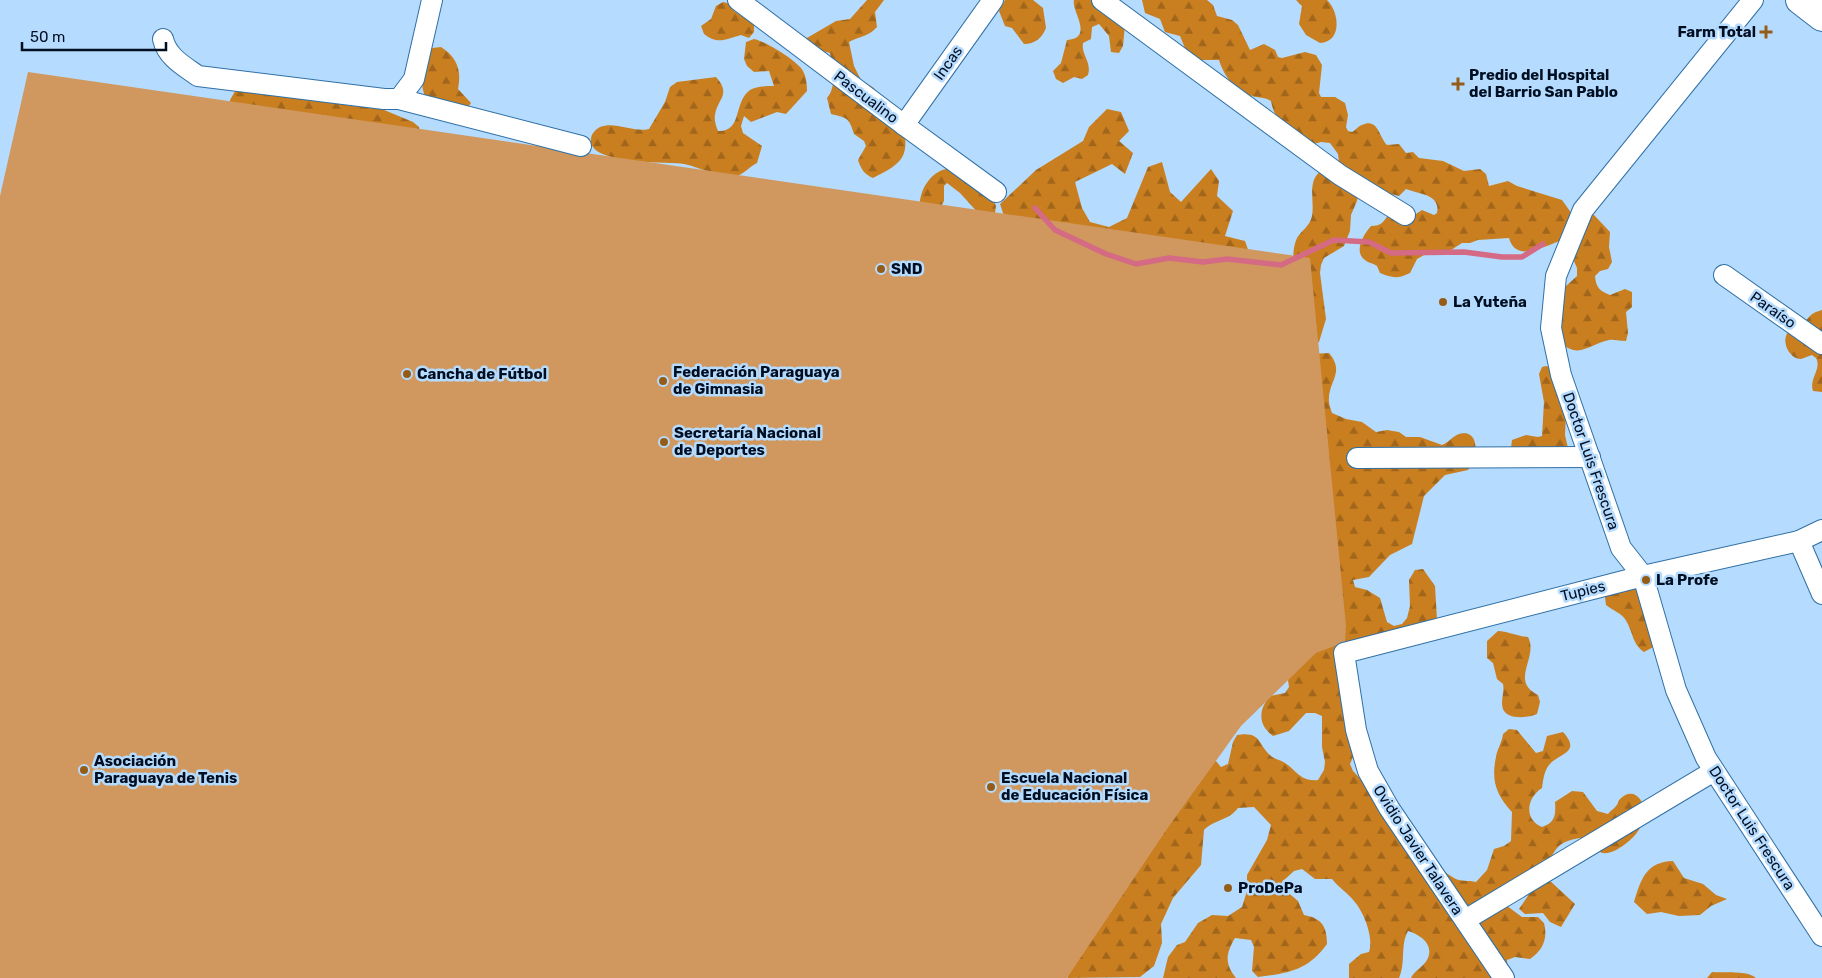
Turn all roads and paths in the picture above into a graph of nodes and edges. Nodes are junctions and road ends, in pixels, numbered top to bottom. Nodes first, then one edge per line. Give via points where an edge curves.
1 (432, 0) edge
2 (738, 0) edge
3 (993, 0) edge
4 (1102, 0) edge
5 (1754, 0) edge
6 (1800, 0) edge
7 (1822, 16) edge
8 (163, 39) dead end
9 (399, 99) junction
10 (904, 125) junction
11 (581, 146) dead end
12 (996, 192) dead end
13 (1406, 215) dead end
14 (1724, 275) dead end
15 (1822, 344) edge
16 (1590, 457) junction
17 (1357, 458) dead end
18 (1822, 530) edge
19 (1799, 541) junction
20 (1643, 576) junction
21 (1822, 594) edge
22 (1344, 653) joint
23 (1714, 771) junction
24 (1465, 920) junction
25 (1822, 936) edge
26 (1504, 978) edge

1 - 9 street via 414,79
2 - 10 street, Pascualino
3 - 10 street, Incas
4 - 13 street via 1340,175
5 - 16 street, Doctor Luis Frescura via 1583,210 1556,276 1551,328 1561,375
6 - 7 main road
8 - 9 street via 177,62 198,76 384,100
9 - 11 street
10 - 12 street, Pascualino
14 - 15 street, Paraíso
16 - 17 street
16 - 20 street, Doctor Luis Frescura via 1621,548
18 - 19 street, Tupies
19 - 20 street, Tupies
19 - 21 street
20 - 22 street, Tupies
20 - 23 street, Doctor Luis Frescura via 1676,690
22 - 24 street, Ovidio Javier Talavera via 1356,730 1368,770 1389,808
23 - 24 street
23 - 25 street, Doctor Luis Frescura
24 - 26 street, Ovidio Javier Talavera

